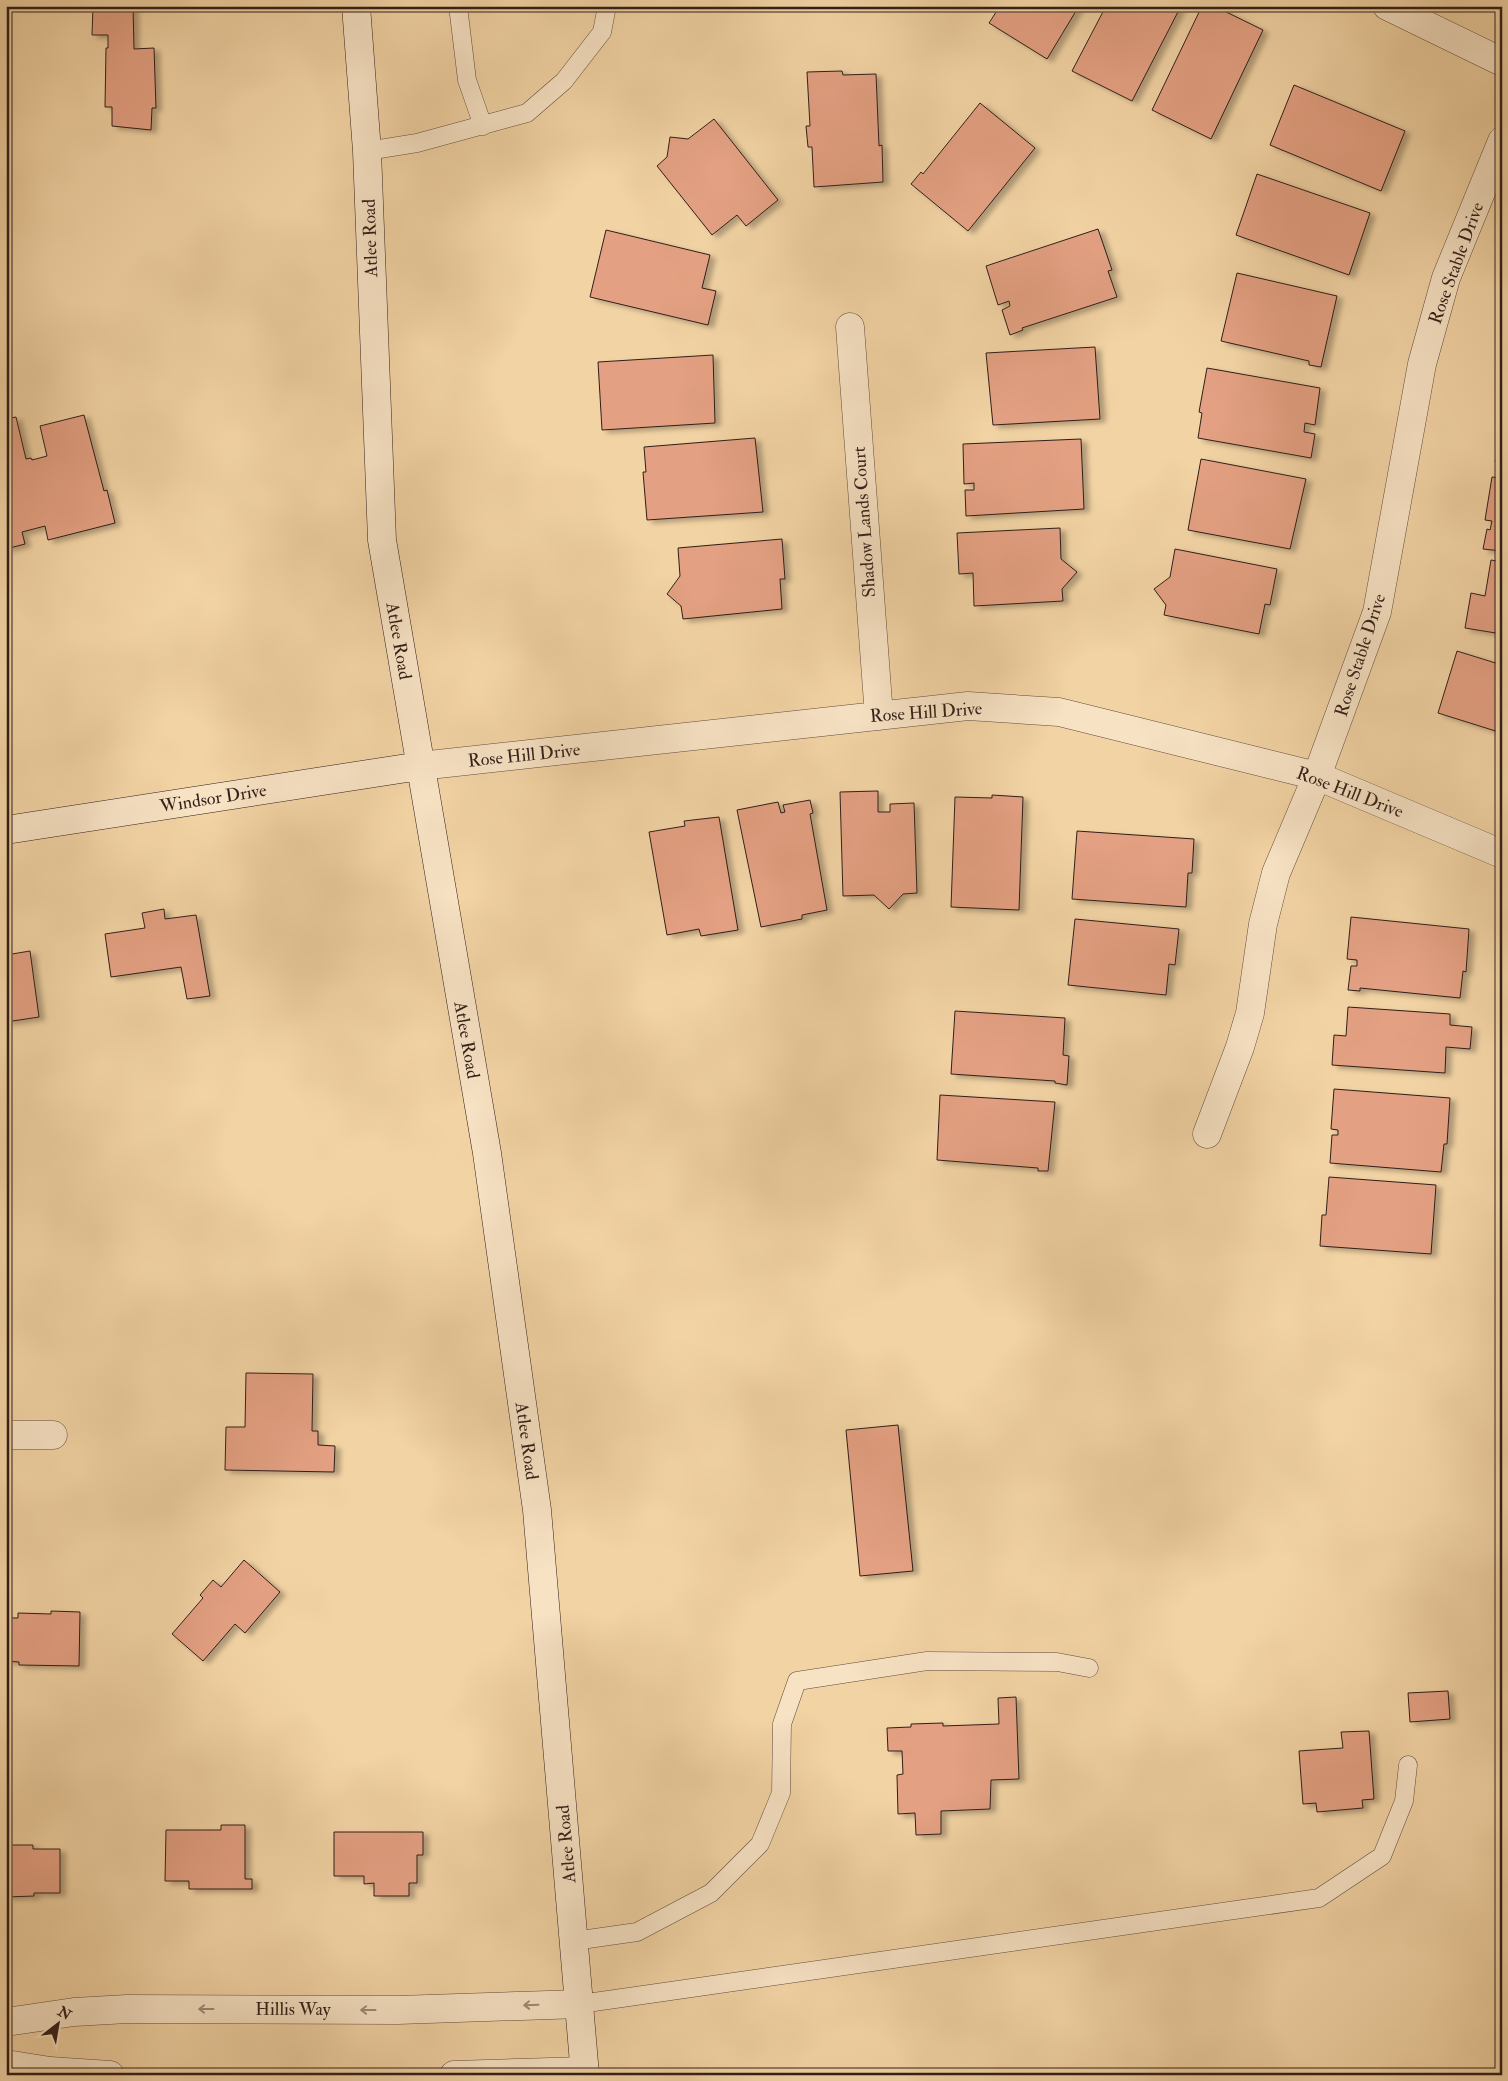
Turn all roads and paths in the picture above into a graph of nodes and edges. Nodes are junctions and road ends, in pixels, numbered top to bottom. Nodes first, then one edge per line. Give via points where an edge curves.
1 (356, 6) edge
2 (458, 6) edge
3 (607, 6) edge
4 (1386, 6) edge
5 (1502, 62) edge
6 (483, 126) junction
7 (1502, 141) edge
8 (366, 151) junction
9 (850, 328) dead end
10 (878, 716) junction
11 (420, 766) junction
12 (1317, 776) junction
13 (6, 830) edge
14 (1502, 854) edge
15 (1207, 1134) dead end
16 (6, 1435) edge
17 (53, 1436) dead end
18 (1089, 1668) dead end
19 (1408, 1765) dead end
20 (574, 1941) junction
21 (580, 2004) junction
22 (6, 2022) edge
23 (6, 2064) edge
24 (585, 2073) edge
25 (110, 2075) edge
26 (454, 2075) edge

1 - 8 street, Atlee Road
2 - 6 lane via 467,80
3 - 6 lane via 602,32 564,80 527,113
4 - 5 street
6 - 8 lane
7 - 12 street, Rose Stable Drive via 1446,278 1422,364 1377,612
8 - 11 street, Atlee Road via 382,540
9 - 10 street, Shadow Lands Court
10 - 11 street, Rose Hill Drive
10 - 12 street, Rose Hill Drive via 968,706 1059,712
11 - 13 street, Windsor Drive
11 - 20 street, Atlee Road via 487,1153 536,1510
12 - 14 street, Rose Hill Drive
12 - 15 street, Rose Stable Drive via 1276,872 1263,924 1250,1013
16 - 17 street
18 - 20 lane via 1056,1662 927,1661 797,1681 782,1724 781,1792 760,1844 711,1893 637,1932
19 - 21 lane via 1404,1801 1382,1856 1319,1898
20 - 21 street, Atlee Road
21 -> 22 street, Hillis Way via 398,2010 127,2009 74,2012
21 - 24 street, Atlee Road
23 - 25 street
24 - 26 street

